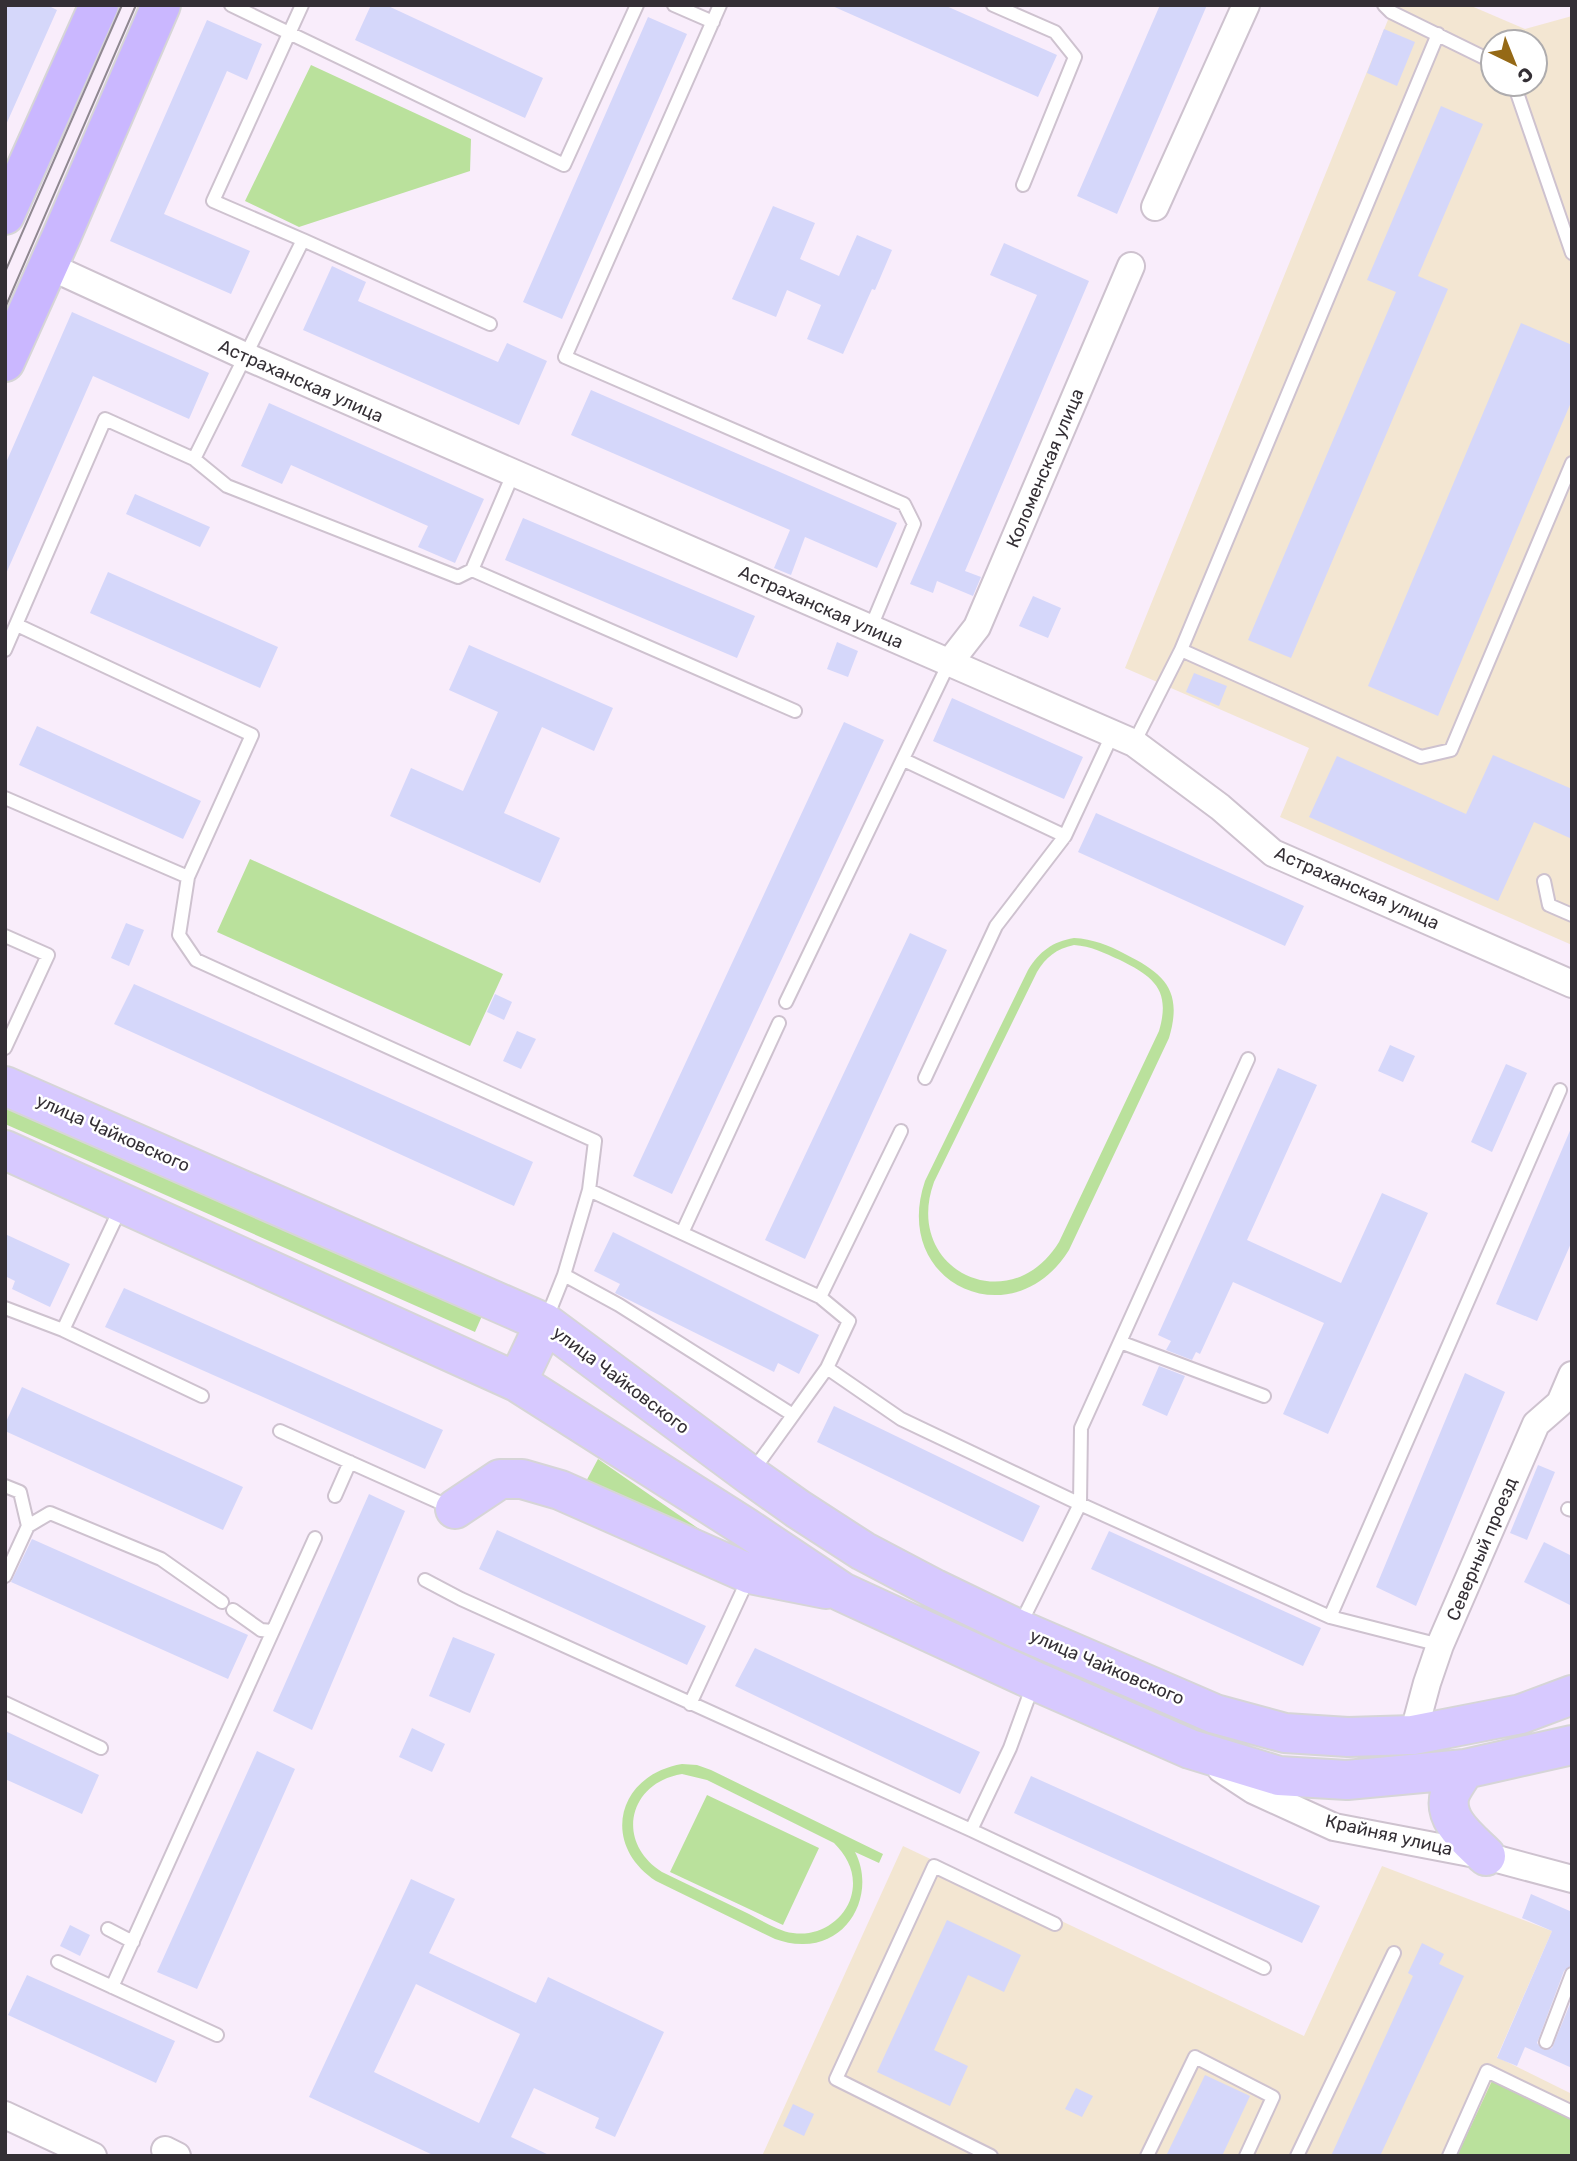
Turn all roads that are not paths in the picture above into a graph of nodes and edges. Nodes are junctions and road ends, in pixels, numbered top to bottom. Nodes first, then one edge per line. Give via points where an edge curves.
1 (99, 5) edge
2 (161, 5) edge
3 (231, 5) edge
4 (302, 5) edge
5 (637, 5) edge
6 (674, 5) edge
7 (720, 5) edge
8 (993, 5) edge
9 (1246, 5) edge
10 (1384, 5) edge
11 (713, 22) junction
12 (290, 33) junction
13 (1438, 34) junction
14 (1479, 55) edge
15 (1519, 98) edge
16 (1023, 185) dead end
17 (1155, 207) dead end
18 (5, 215) edge
19 (303, 240) junction
20 (1572, 253) edge
21 (49, 266) junction
22 (1131, 266) dead end
23 (489, 324) dead end
24 (245, 356) junction
25 (5, 362) edge
26 (194, 459) junction
27 (1572, 463) edge
28 (513, 474) junction
29 (472, 570) junction
30 (17, 625) junction
31 (871, 627) junction
32 (5, 650) edge
33 (1181, 650) junction
34 (949, 663) junction
35 (795, 711) dead end
36 (1124, 738) junction
37 (904, 761) junction
38 (5, 798) edge
39 (1065, 836) junction
40 (188, 877) junction
41 (1544, 881) dead end
42 (1572, 915) edge
43 (5, 936) edge
44 (1572, 984) edge
45 (786, 1002) dead end
46 (779, 1023) dead end
47 (5, 1048) edge
48 (1248, 1059) dead end
49 (925, 1078) dead end
50 (5, 1086) edge
51 (1560, 1090) dead end
52 (901, 1130) dead end
53 (5, 1150) edge
54 (589, 1191) junction
55 (122, 1204) junction
56 (682, 1233) junction
57 (564, 1275) junction
58 (820, 1297) junction
59 (5, 1308) edge
60 (545, 1323) junction
61 (63, 1330) junction
62 (1121, 1342) junction
63 (827, 1368) junction
64 (1572, 1376) edge
65 (517, 1382) junction
66 (202, 1396) dead end
67 (1264, 1396) dead end
68 (793, 1415) junction
69 (279, 1431) dead end
70 (350, 1462) junction
71 (750, 1475) junction
72 (5, 1486) edge
73 (335, 1496) dead end
74 (1080, 1504) junction
75 (455, 1509) joint
76 (28, 1526) junction
77 (316, 1538) dead end
78 (750, 1574) junction
79 (5, 1576) edge
80 (425, 1580) dead end
81 (842, 1592) junction
82 (1330, 1617) junction
83 (1018, 1629) junction
84 (272, 1631) junction
85 (1440, 1645) junction
86 (1035, 1681) junction
87 (1572, 1695) edge
88 (5, 1703) edge
89 (690, 1704) junction
90 (1413, 1735) junction
91 (102, 1748) dead end
92 (1190, 1749) junction
93 (1550, 1754) edge
94 (1465, 1769) junction
95 (971, 1830) junction
96 (1486, 1856) junction
97 (1572, 1879) edge
98 (1055, 1924) dead end
99 (108, 1929) dead end
100 (133, 1942) junction
101 (1394, 1953) dead end
102 (58, 1962) dead end
103 (1264, 1968) dead end
104 (1572, 1974) edge
105 (112, 1987) junction
106 (217, 2035) dead end
107 (1546, 2042) dead end
108 (1572, 2112) edge
109 (5, 2115) edge
110 (93, 2156) edge
111 (991, 2156) edge
112 (1147, 2156) edge
113 (1246, 2156) edge
114 (1297, 2156) edge
115 (1449, 2156) edge

1 - 18 highway
2 - 21 highway
3 - 12 lane
4 - 12 lane
5 - 12 lane via 564,164
6 - 11 lane
7 - 11 lane
8 - 16 lane via 1055,32 1076,57
9 - 17 street
10 - 13 lane
11 - 31 lane via 565,357 904,504 914,524
12 - 19 lane via 212,201
13 - 14 lane
13 - 33 lane
15 - 20 lane
19 - 23 lane
19 - 24 lane
21 - 24 street, Астраханская улица
21 - 25 highway
22 - 34 street, Коломенская улица via 977,627
24 - 26 lane
24 - 28 street, Астраханская улица
26 - 29 lane via 226,486 458,577
26 - 30 lane via 105,419
27 - 33 lane via 1451,750 1421,757
28 - 29 lane
28 - 31 street, Астраханская улица
29 - 35 lane
30 - 32 lane
30 - 40 lane via 252,735
31 - 34 street, Астраханская улица
33 - 36 lane
34 - 36 street, Астраханская улица
34 - 37 lane
36 - 39 lane
36 - 44 street, Астраханская улица via 1220,807 1273,853
37 - 39 lane
37 - 45 lane
38 - 40 lane
39 - 49 lane via 996,926
40 - 54 lane via 179,935 196,960 595,1141
41 - 42 lane via 1549,905
43 - 47 lane via 48,955
46 - 56 lane
48 - 62 lane
50 - 60 main road, улица Чайковского
51 - 82 lane
52 - 58 lane
53 - 55 main road
54 - 56 lane
54 - 57 lane
55 - 61 lane
55 - 65 main road
56 - 58 lane
57 - 60 lane
57 - 68 lane via 620,1305
58 - 63 lane via 849,1321
59 - 61 lane
60 - 65 main road
60 - 71 main road, улица Чайковского
61 - 66 lane
62 - 67 lane
62 - 74 lane via 1081,1428
63 - 68 lane
63 - 74 lane via 901,1419
64 - 85 street, Северный проезд via 1560,1403 1536,1424
65 - 81 main road
68 - 71 lane
69 - 70 lane
70 - 73 lane
70 - 75 lane
71 - 83 main road, улица Чайковского via 863,1551
72 - 76 lane via 20,1492
74 - 82 lane
74 - 83 lane
75 - 78 main road via 500,1479 523,1479 559,1490
76 - 79 lane
76 - 84 lane via 50,1513 161,1559 261,1630
77 - 84 lane
78 - 81 main road
78 - 89 lane
80 - 89 lane
81 - 86 main road
82 - 85 lane
83 - 90 main road, улица Чайковского via 1215,1714 1285,1733
84 - 100 lane
85 - 90 street, Северный проезд
86 - 92 main road
86 - 95 lane
87 - 90 main road via 1521,1714
88 - 91 lane
89 - 95 lane
92 - 94 main road via 1279,1776 1347,1780
92 - 96 street, Крайняя улица via 1253,1790 1334,1826
93 - 94 main road
94 - 96 main road via 1450,1795 1449,1809 1454,1823
95 - 103 lane
96 - 97 street, Крайняя улица
98 - 111 lane via 934,1866 836,2079
99 - 100 lane
100 - 105 lane
101 - 114 lane
102 - 105 lane
104 - 107 lane
105 - 106 lane
108 - 115 lane via 1487,2071
109 - 110 street
112 - 113 lane via 1195,2057 1273,2097

